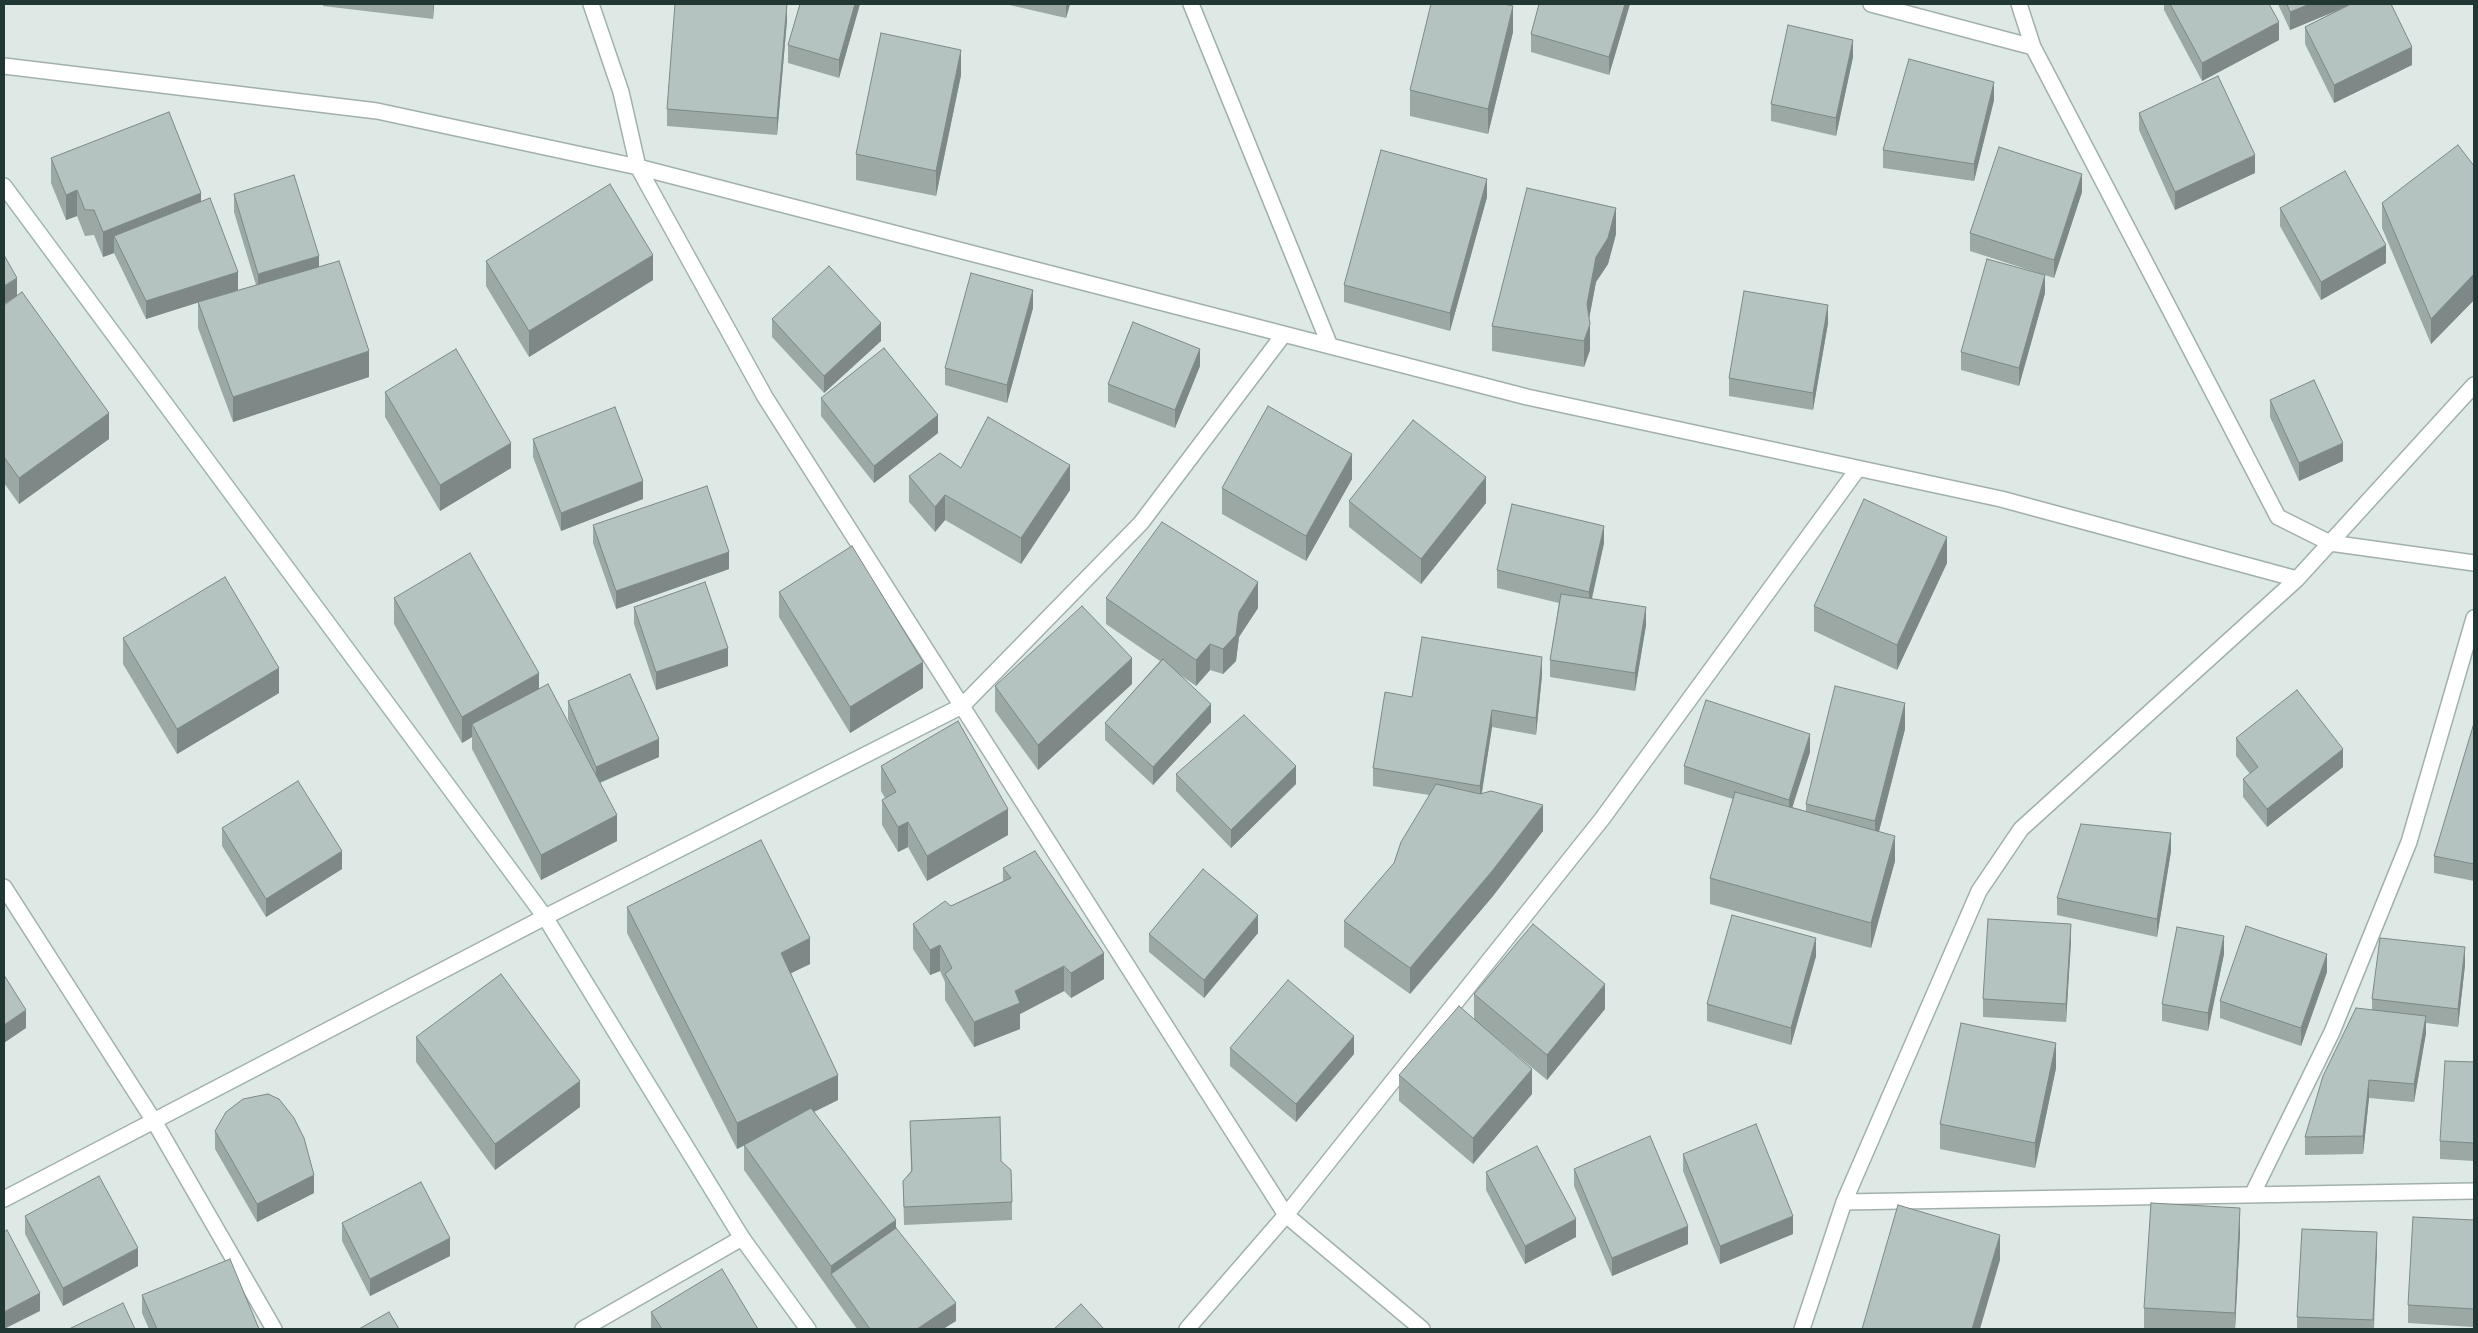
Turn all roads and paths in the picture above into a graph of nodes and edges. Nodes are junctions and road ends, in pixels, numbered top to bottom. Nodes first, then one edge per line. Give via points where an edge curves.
1 (591, 4) edge
2 (1191, 4) edge
3 (1871, 4) edge
4 (2019, 4) edge
5 (2033, 47) junction
6 (4, 66) edge
7 (638, 167) junction
8 (4, 186) edge
9 (1284, 334) junction
10 (1330, 346) junction
11 (2474, 385) edge
12 (1857, 470) junction
13 (2330, 543) junction
14 (2474, 562) edge
15 (2297, 579) junction
16 (2474, 618) edge
17 (962, 706) junction
18 (4, 887) edge
19 (545, 917) junction
20 (154, 1121) junction
21 (2474, 1191) edge
22 (2252, 1195) junction
23 (4, 1199) edge
24 (1844, 1202) junction
25 (1286, 1215) junction
26 (742, 1238) junction
27 (274, 1329) edge
28 (583, 1329) edge
29 (808, 1329) edge
30 (1187, 1329) edge
31 (1422, 1329) edge
32 (1802, 1329) edge

1 - 7 street via 621,92
2 - 10 street
3 - 5 street
4 - 5 street
5 - 13 street via 2278,517
6 - 7 street via 377,111
7 - 9 street
7 - 17 street via 765,397
8 - 19 street
9 - 10 street
9 - 17 street via 1141,523
10 - 12 street via 1527,397
11 - 13 street
12 - 15 street via 2000,499
12 - 25 street via 1602,819
13 - 14 street
13 - 15 street
15 - 24 street via 2021,829 1979,891
16 - 22 street via 2409,842 2332,1032
17 - 19 street
17 - 25 street
18 - 20 street
19 - 20 street
19 - 26 street
20 - 23 street
20 - 27 street
21 - 22 street
22 - 24 street
24 - 32 street
25 - 30 street
25 - 31 street
26 - 28 street
26 - 29 street

